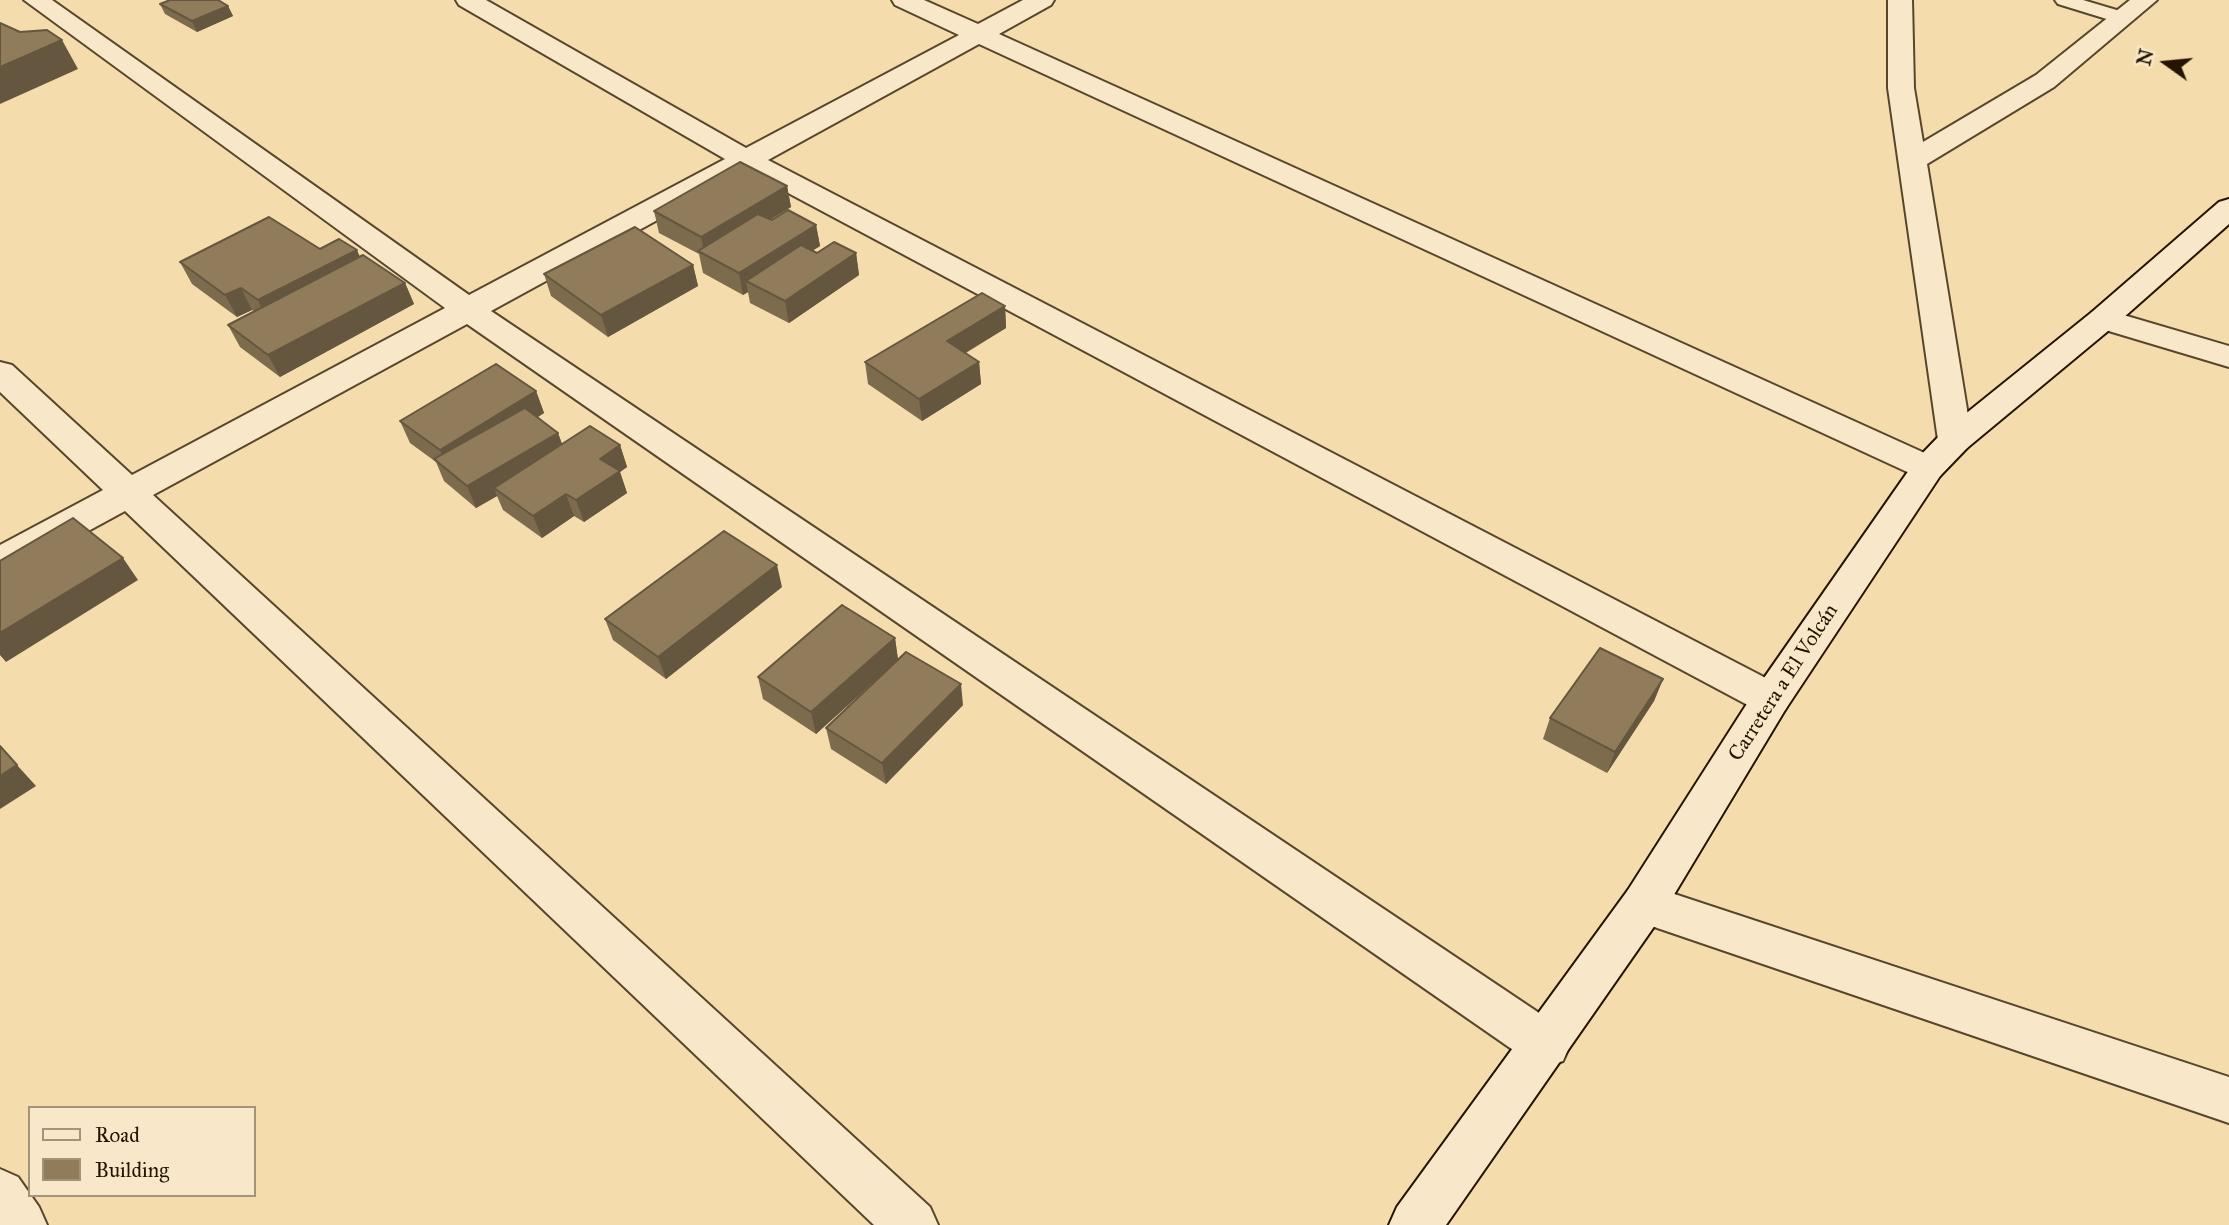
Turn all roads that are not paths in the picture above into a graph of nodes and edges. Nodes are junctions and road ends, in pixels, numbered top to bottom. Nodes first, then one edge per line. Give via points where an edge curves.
1 (36, 0) edge
2 (468, 0) edge
3 (904, 0) edge
4 (1042, 0) edge
5 (1900, 0) edge
6 (2064, 0) edge
7 (2145, 0) edge
8 (2123, 18) junction
9 (984, 34) junction
10 (747, 160) junction
11 (1911, 161) junction
12 (2229, 208) edge
13 (469, 310) junction
14 (2103, 319) junction
15 (2229, 357) edge
16 (0, 373) edge
17 (1941, 454) junction
18 (129, 493) junction
19 (0, 562) edge
20 (1771, 699) junction
21 (1644, 904) junction
22 (1546, 1045) junction
23 (2229, 1100) edge
24 (0, 1195) edge
25 (21, 1225) edge
26 (912, 1225) edge
27 (1415, 1225) edge

1 - 13 street
2 - 10 street
3 - 9 street
4 - 9 street
5 - 11 street via 1901,88
6 - 8 lane
7 - 8 street
8 - 11 street via 2045,81
9 - 10 street
9 - 17 street
10 - 13 street
10 - 20 street
11 - 17 street
12 - 14 street, Carretera a El Volcán
13 - 18 street
13 - 22 street
14 - 15 street
14 - 17 street, Carretera a El Volcán
16 - 18 street
17 - 20 street, Carretera a El Volcán
18 - 19 street
18 - 26 street
20 - 21 street, Carretera a El Volcán
21 - 22 street, Carretera a El Volcán
21 - 23 street
22 - 27 street, Carretera a El Volcán
24 - 25 street

